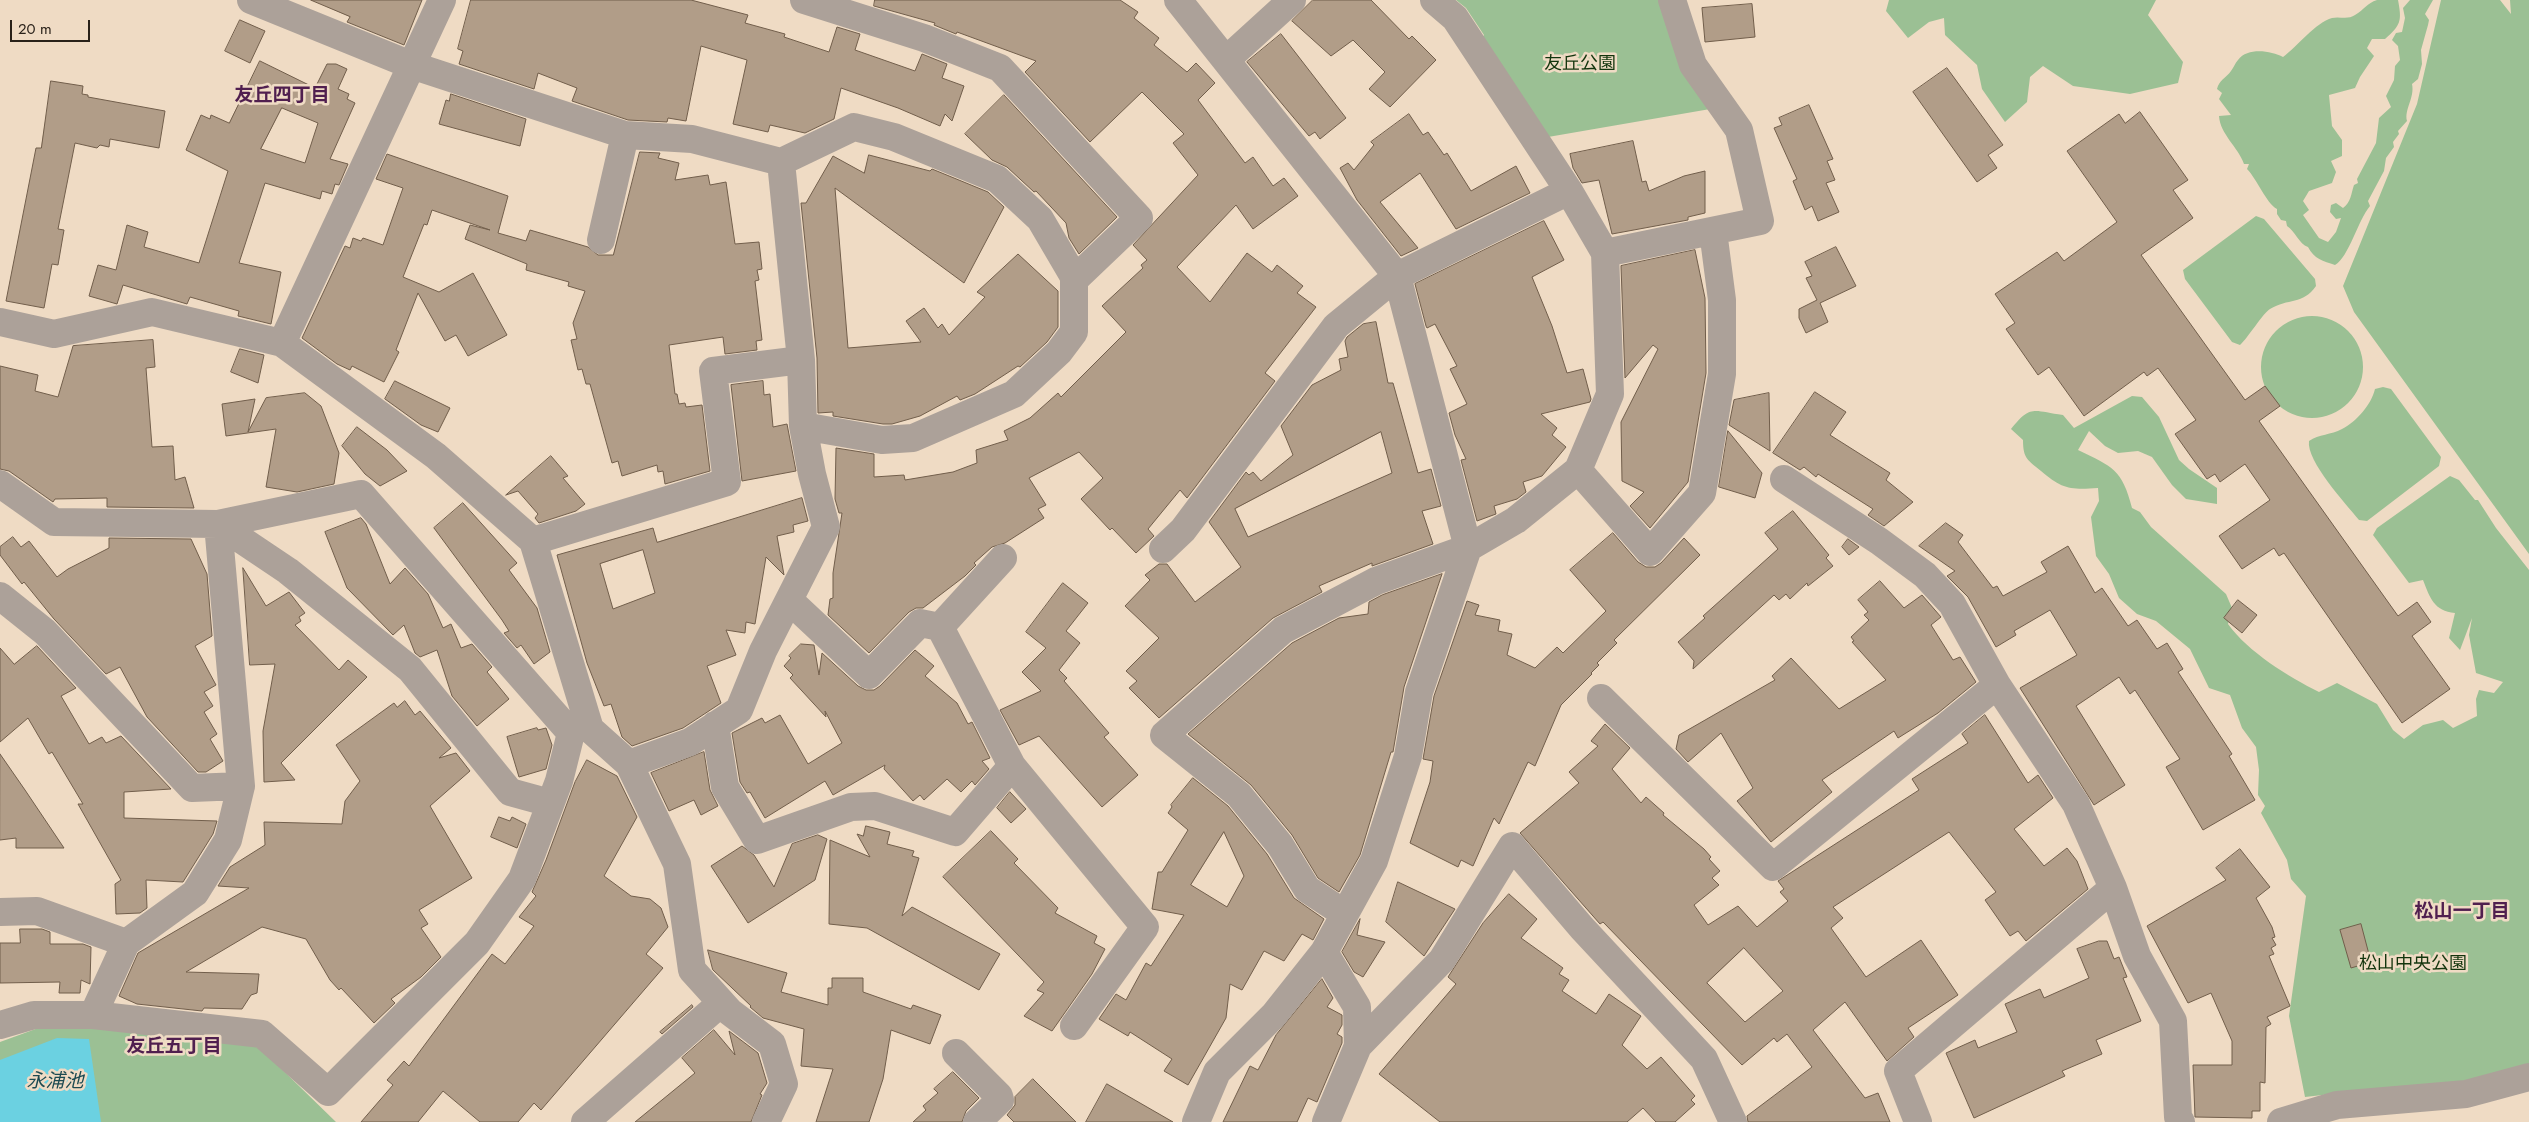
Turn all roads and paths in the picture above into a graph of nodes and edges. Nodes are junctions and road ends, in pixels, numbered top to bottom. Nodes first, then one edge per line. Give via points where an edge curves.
1 (251, 0) edge
2 (442, 0) edge
3 (804, 0) edge
4 (1178, 0) edge
5 (1292, 0) edge
6 (1434, 0) edge
7 (1672, 0) edge
8 (1226, 60) junction
9 (411, 66) junction
10 (624, 134) junction
11 (781, 162) junction
12 (1569, 191) junction
13 (1713, 231) junction
14 (601, 240) dead end
15 (1604, 252) junction
16 (1397, 276) junction
17 (1074, 280) junction
18 (0, 322) edge
19 (282, 343) junction
20 (801, 360) junction
21 (803, 426) junction
22 (1578, 470) junction
23 (1784, 479) dead end
24 (0, 484) edge
25 (218, 524) junction
26 (532, 541) junction
27 (1468, 548) junction
28 (1163, 549) dead end
29 (1003, 558) dead end
30 (0, 596) edge
31 (789, 600) junction
32 (940, 627) junction
33 (1997, 685) junction
34 (1601, 698) dead end
35 (715, 725) junction
36 (580, 731) junction
37 (629, 764) junction
38 (1012, 766) junction
39 (241, 786) junction
40 (550, 803) junction
41 (2113, 888) junction
42 (0, 912) edge
43 (1345, 914) junction
44 (126, 943) junction
45 (1324, 952) junction
46 (721, 1003) junction
47 (94, 1015) junction
48 (0, 1025) edge
49 (1074, 1026) dead end
50 (1358, 1046) junction
51 (956, 1053) dead end
52 (2529, 1077) edge
53 (585, 1122) edge
54 (766, 1122) edge
55 (977, 1122) edge
56 (1196, 1122) edge
57 (1326, 1122) edge
58 (1733, 1122) edge
59 (1918, 1122) edge
60 (2181, 1122) edge
61 (2282, 1122) edge

1 - 9 street
2 - 9 street
3 - 17 street via 924,38 1000,68 1139,218
4 - 8 street
5 - 8 street
6 - 12 street via 1455,18
7 - 13 street via 1693,65 1739,130 1760,222
8 - 16 street
9 - 10 street
9 - 19 street
10 - 11 street via 692,139
10 - 14 street
11 - 17 street via 854,128 894,137 997,179 1040,219
11 - 20 street
12 - 15 street
12 - 16 street
13 - 15 street
13 - 22 street via 1722,300 1722,374 1702,493 1650,552
15 - 22 street via 1610,394
16 - 27 street
16 - 28 street via 1336,326 1182,530
17 - 21 street via 1074,332 1014,394 913,438 882,440
18 - 19 street via 54,334 152,312
19 - 26 street via 436,456
20 - 21 street
20 - 26 street via 713,371 726,482
21 - 31 street via 826,527
22 - 27 street via 1516,520
23 - 33 street via 1925,575 1952,604
24 - 25 street via 54,522
25 - 36 street via 362,494
25 - 39 street
25 - 40 street via 288,571 410,669 510,792
26 - 36 street
27 - 43 street via 1420,692 1408,756 1374,861
27 - 43 street via 1376,581 1283,630 1164,735 1238,795 1280,845 1307,889
29 - 32 street
30 - 39 street via 45,632 192,788
31 - 32 street via 869,675 920,623
31 - 35 street via 763,651 739,710
32 - 38 street
33 - 34 street via 1773,867
33 - 41 street via 2076,804
35 - 37 street via 690,742
35 - 38 street via 725,787 757,840 851,807 875,806 955,832
36 - 37 street
36 - 40 street
37 - 46 street via 678,864 692,970
38 - 49 street via 1145,927
39 - 44 street via 228,840 195,893
40 - 47 street via 522,879 477,943 328,1092 262,1034
41 - 59 street via 1898,1071
41 - 60 street via 2137,956 2174,1021 2178,1117
42 - 44 street via 38,911
43 - 45 street
44 - 47 street
45 - 50 street via 1357,1007
45 - 56 street via 1274,1015 1217,1072
46 - 53 street
46 - 54 street via 772,1044 784,1084
47 - 48 street via 34,1015
50 - 57 street
50 - 58 street via 1442,960 1512,846 1582,928 1704,1059
51 - 55 street via 999,1096 997,1105
52 - 61 street via 2466,1094 2337,1105

